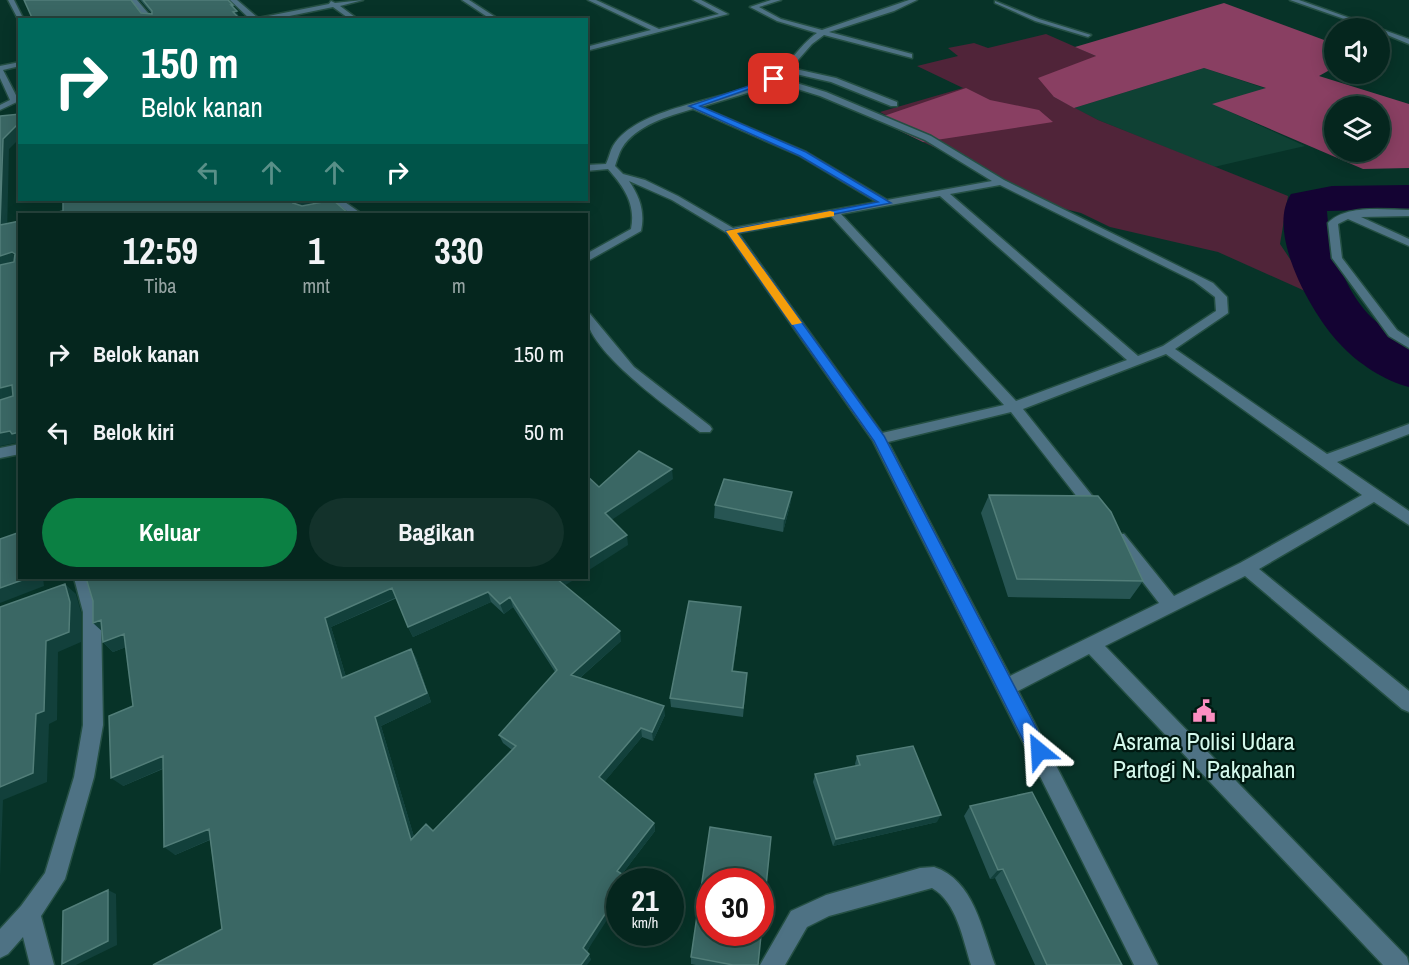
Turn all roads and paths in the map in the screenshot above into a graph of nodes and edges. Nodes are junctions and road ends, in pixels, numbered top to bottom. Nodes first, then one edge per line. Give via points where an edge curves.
1 (11, 0) edge
2 (134, 0) edge
3 (233, 0) edge
4 (326, 0) edge
5 (360, 0) edge
6 (465, 0) edge
7 (591, 0) edge
8 (696, 0) edge
9 (778, 0) edge
10 (914, 0) edge
11 (1007, 0) edge
12 (1293, 0) edge
13 (992, 2) edge
14 (334, 5) junction
15 (20, 18) edge
16 (149, 18) edge
17 (255, 18) edge
18 (267, 18) edge
19 (353, 18) edge
20 (494, 18) edge
21 (1346, 18) edge
22 (658, 31) junction
23 (823, 32) junction
24 (1065, 34) dead end
25 (1390, 34) edge
26 (1088, 35) dead end
27 (1409, 42) edge
28 (588, 48) edge
29 (909, 56) dead end
30 (18, 64) edge
31 (0, 69) edge
32 (783, 69) junction
33 (774, 79) junction
34 (894, 104) dead end
35 (693, 106) junction
36 (0, 108) edge
37 (610, 166) junction
38 (588, 168) edge
39 (619, 176) junction
40 (1001, 182) junction
41 (941, 192) junction
42 (886, 203) junction
43 (304, 212) edge
44 (356, 213) edge
45 (834, 213) junction
46 (1409, 213) edge
47 (1349, 215) junction
48 (731, 231) junction
49 (1409, 243) edge
50 (588, 258) edge
51 (588, 319) edge
52 (1409, 344) edge
53 (1167, 349) junction
54 (1136, 361) junction
55 (1014, 407) junction
56 (705, 429) dead end
57 (1409, 429) edge
58 (879, 439) junction
59 (18, 449) edge
60 (0, 453) edge
61 (1327, 460) junction
62 (1374, 495) junction
63 (1409, 519) edge
64 (1246, 568) junction
65 (83, 580) edge
66 (63, 590) edge
67 (1171, 605) junction
68 (1092, 645) junction
69 (1006, 687) junction
70 (1409, 703) edge
71 (29, 914) junction
72 (0, 945) edge
73 (42, 965) edge
74 (772, 965) edge
75 (983, 965) edge
76 (1146, 965) edge
77 (1399, 965) edge

1 - 15 street
2 - 16 street
3 - 17 street
4 - 14 street
5 - 14 street
6 - 20 street
7 - 22 street
8 - 22 street via 725,15
9 - 23 street via 753,7 772,18
10 - 23 street
11 - 13 street
12 - 21 street
13 - 24 street via 1022,19
13 - 26 street
14 - 18 street
14 - 19 street
22 - 28 street
23 - 29 street
23 - 32 street
25 - 27 street
30 - 31 street
31 - 36 street via 15,101
32 - 33 street
32 - 34 street via 833,80
33 - 35 street
33 - 40 street via 823,94 928,138
35 - 37 street via 657,119 629,135 612,151
35 - 42 street via 803,154
37 - 38 street
37 - 39 street
39 - 48 street via 675,198
39 - 50 street via 638,206 636,231
40 - 41 street
40 - 53 street via 1179,269 1222,297 1222,313
41 - 42 street
41 - 54 street
42 - 45 street
43 - 44 street via 342,203
45 - 48 street
45 - 55 street
46 - 47 street
47 - 49 street
47 - 52 street via 1333,223 1336,258 1393,333
48 - 58 street
51 - 56 street via 629,370
53 - 54 street
53 - 61 street
54 - 55 street
55 - 58 street
55 - 67 street
57 - 61 street
58 - 69 street
59 - 60 street
61 - 62 street
62 - 63 street
62 - 64 street
64 - 67 street
64 - 70 street
65 - 66 street
65 - 71 street via 92,612 91,736 84,777 54,879
67 - 68 street
68 - 69 street
68 - 77 street
69 - 76 street
71 - 72 street
71 - 73 street
74 - 75 street via 799,919 826,906 934,878 947,884 957,896

